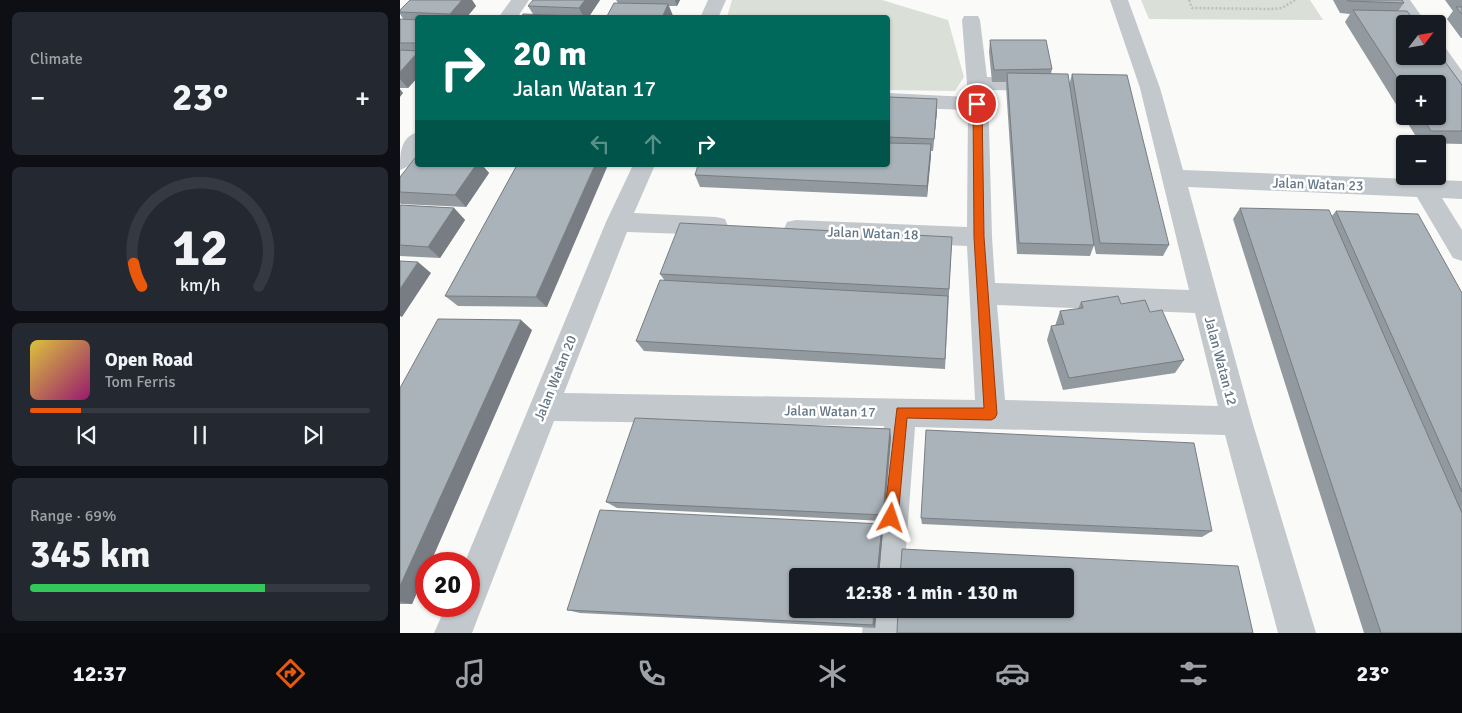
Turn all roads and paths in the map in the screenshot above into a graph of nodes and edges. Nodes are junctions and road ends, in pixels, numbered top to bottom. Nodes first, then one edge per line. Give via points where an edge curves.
1 (520, 0) edge
2 (717, 0) edge
3 (1119, 0) edge
4 (1189, 0) edge
5 (1295, 0) edge
6 (1401, 0) edge
7 (510, 15) edge
8 (711, 15) edge
9 (1412, 15) edge
10 (972, 20) dead end
11 (1446, 61) edge
12 (1459, 76) edge
13 (1064, 86) edge
14 (978, 93) junction
15 (890, 100) edge
16 (415, 143) edge
17 (400, 162) edge
18 (643, 167) edge
19 (1173, 178) junction
20 (1424, 189) junction
21 (1462, 190) edge
22 (618, 222) junction
23 (737, 227) edge
24 (776, 228) edge
25 (979, 237) junction
26 (1462, 252) edge
27 (983, 293) junction
28 (1205, 302) junction
29 (543, 407) junction
30 (901, 412) junction
31 (991, 414) junction
32 (1237, 421) junction
33 (480, 566) edge
34 (887, 568) edge
35 (460, 617) edge
36 (882, 618) edge
37 (453, 633) edge
38 (880, 633) edge
39 (1297, 633) edge

1 - 7 street
2 - 8 street
3 - 19 street, Jalan Watan 12 via 1140,88
4 - 5 path via 1192,8 1270,9 1282,8
6 - 9 street
10 - 14 street
11 - 12 street
13 - 14 street
14 - 15 street
14 - 25 street
16 - 17 street
18 - 22 street, Jalan Watan 20
19 - 20 street, Jalan Watan 23
19 - 28 street, Jalan Watan 12
20 - 21 street, Jalan Watan 23
20 - 26 street
22 - 23 street
22 - 29 street, Jalan Watan 20
24 - 25 street, Jalan Watan 18
25 - 27 street
27 - 28 street
27 - 31 street
28 - 32 street, Jalan Watan 12
29 - 30 street, Jalan Watan 17
29 - 33 street, Jalan Watan 20
30 - 31 street, Jalan Watan 17
30 - 34 street
31 - 32 street, Jalan Watan 17
32 - 39 street, Jalan Watan 12
35 - 37 street
36 - 38 street

